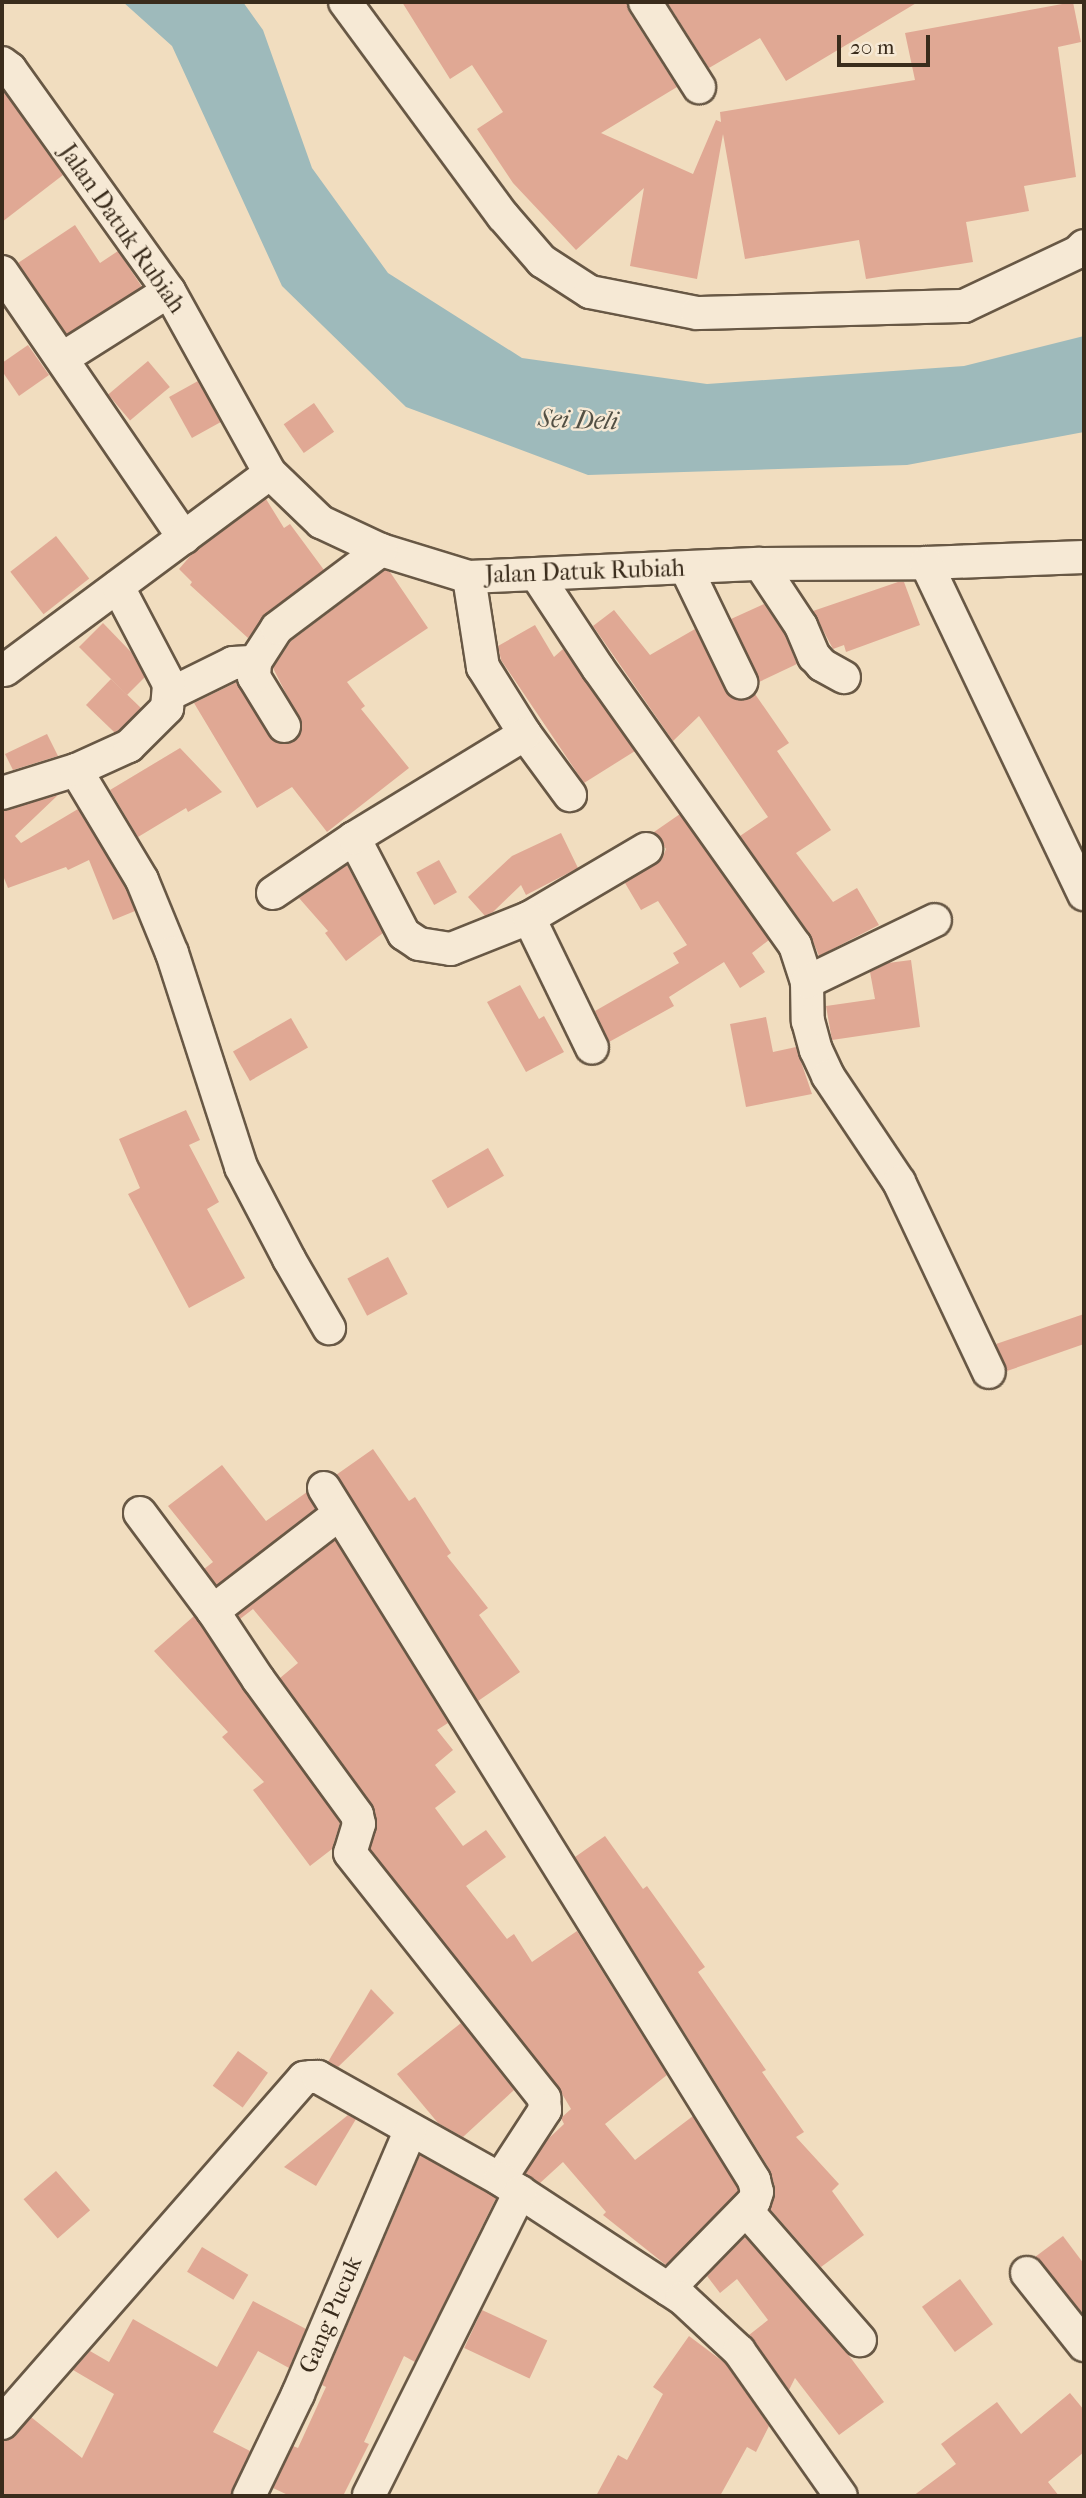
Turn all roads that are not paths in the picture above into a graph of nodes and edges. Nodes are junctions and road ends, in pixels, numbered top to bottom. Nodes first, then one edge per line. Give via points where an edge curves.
1 (345, 2) edge
2 (645, 2) edge
3 (2, 63) edge
4 (699, 87) dead end
5 (1084, 246) edge
6 (2, 272) edge
7 (169, 291) junction
8 (63, 358) junction
9 (270, 472) junction
10 (184, 538) junction
11 (381, 550) junction
12 (1084, 557) edge
13 (926, 563) junction
14 (760, 564) junction
15 (686, 568) junction
16 (536, 574) junction
17 (469, 577) junction
18 (118, 587) junction
19 (255, 662) junction
20 (5, 670) dead end
21 (844, 677) dead end
22 (741, 682) dead end
23 (170, 694) junction
24 (284, 726) dead end
25 (525, 734) junction
26 (76, 771) junction
27 (2, 793) edge
28 (570, 795) dead end
29 (354, 838) junction
30 (646, 849) dead end
31 (273, 893) dead end
32 (1084, 894) edge
33 (529, 918) junction
34 (935, 920) dead end
35 (807, 982) junction
36 (592, 1048) dead end
37 (329, 1328) dead end
38 (989, 1372) dead end
39 (140, 1513) dead end
40 (213, 1611) junction
41 (410, 2131) junction
42 (510, 2185) junction
43 (746, 2210) junction
44 (1027, 2273) dead end
45 (668, 2289) junction
46 (860, 2340) dead end
47 (1084, 2345) edge
48 (2, 2423) edge
49 (369, 2495) edge
50 (248, 2496) edge
51 (842, 2496) edge

1 - 5 street via 503,216 542,261 590,292 697,313 964,306
2 - 4 street
3 - 7 street, Jalan Datuk Rubiah
6 - 8 street
7 - 8 street
7 - 9 street, Jalan Datuk Rubiah
8 - 10 street
9 - 10 street
9 - 11 street, Jalan Datuk Rubiah via 321,522
10 - 18 street
11 - 17 street, Jalan Datuk Rubiah
11 - 19 street via 277,628
12 - 13 street, Jalan Datuk Rubiah
13 - 14 street, Jalan Datuk Rubiah
13 - 32 street
14 - 15 street, Jalan Datuk Rubiah
14 - 21 street via 801,626 814,656
15 - 16 street, Jalan Datuk Rubiah
15 - 22 street
16 - 17 street, Jalan Datuk Rubiah
16 - 35 street via 795,945
17 - 25 street via 483,667
18 - 20 street
18 - 23 street
19 - 23 street via 233,663
19 - 24 street via 254,677
23 - 26 street via 167,708 129,746
25 - 28 street
25 - 29 street
26 - 27 street
26 - 37 street via 142,880 172,953 241,1167
29 - 31 street
29 - 33 street via 404,934 419,944 451,949
30 - 33 street
33 - 36 street
34 - 35 street
35 - 38 street via 808,1021 828,1076 899,1182
39 - 40 street
40 - 42 street via 357,1815 359,1824 350,1853 544,2098 545,2110
40 - 43 street via 331,1501 754,2180 757,2192
41 - 42 street
41 - 48 street via 318,2077 304,2078
41 - 50 street, Gang Pucuk via 298,2394
42 - 45 street
42 - 49 street
43 - 45 street
43 - 46 street
44 - 47 street
45 - 51 street via 739,2351

